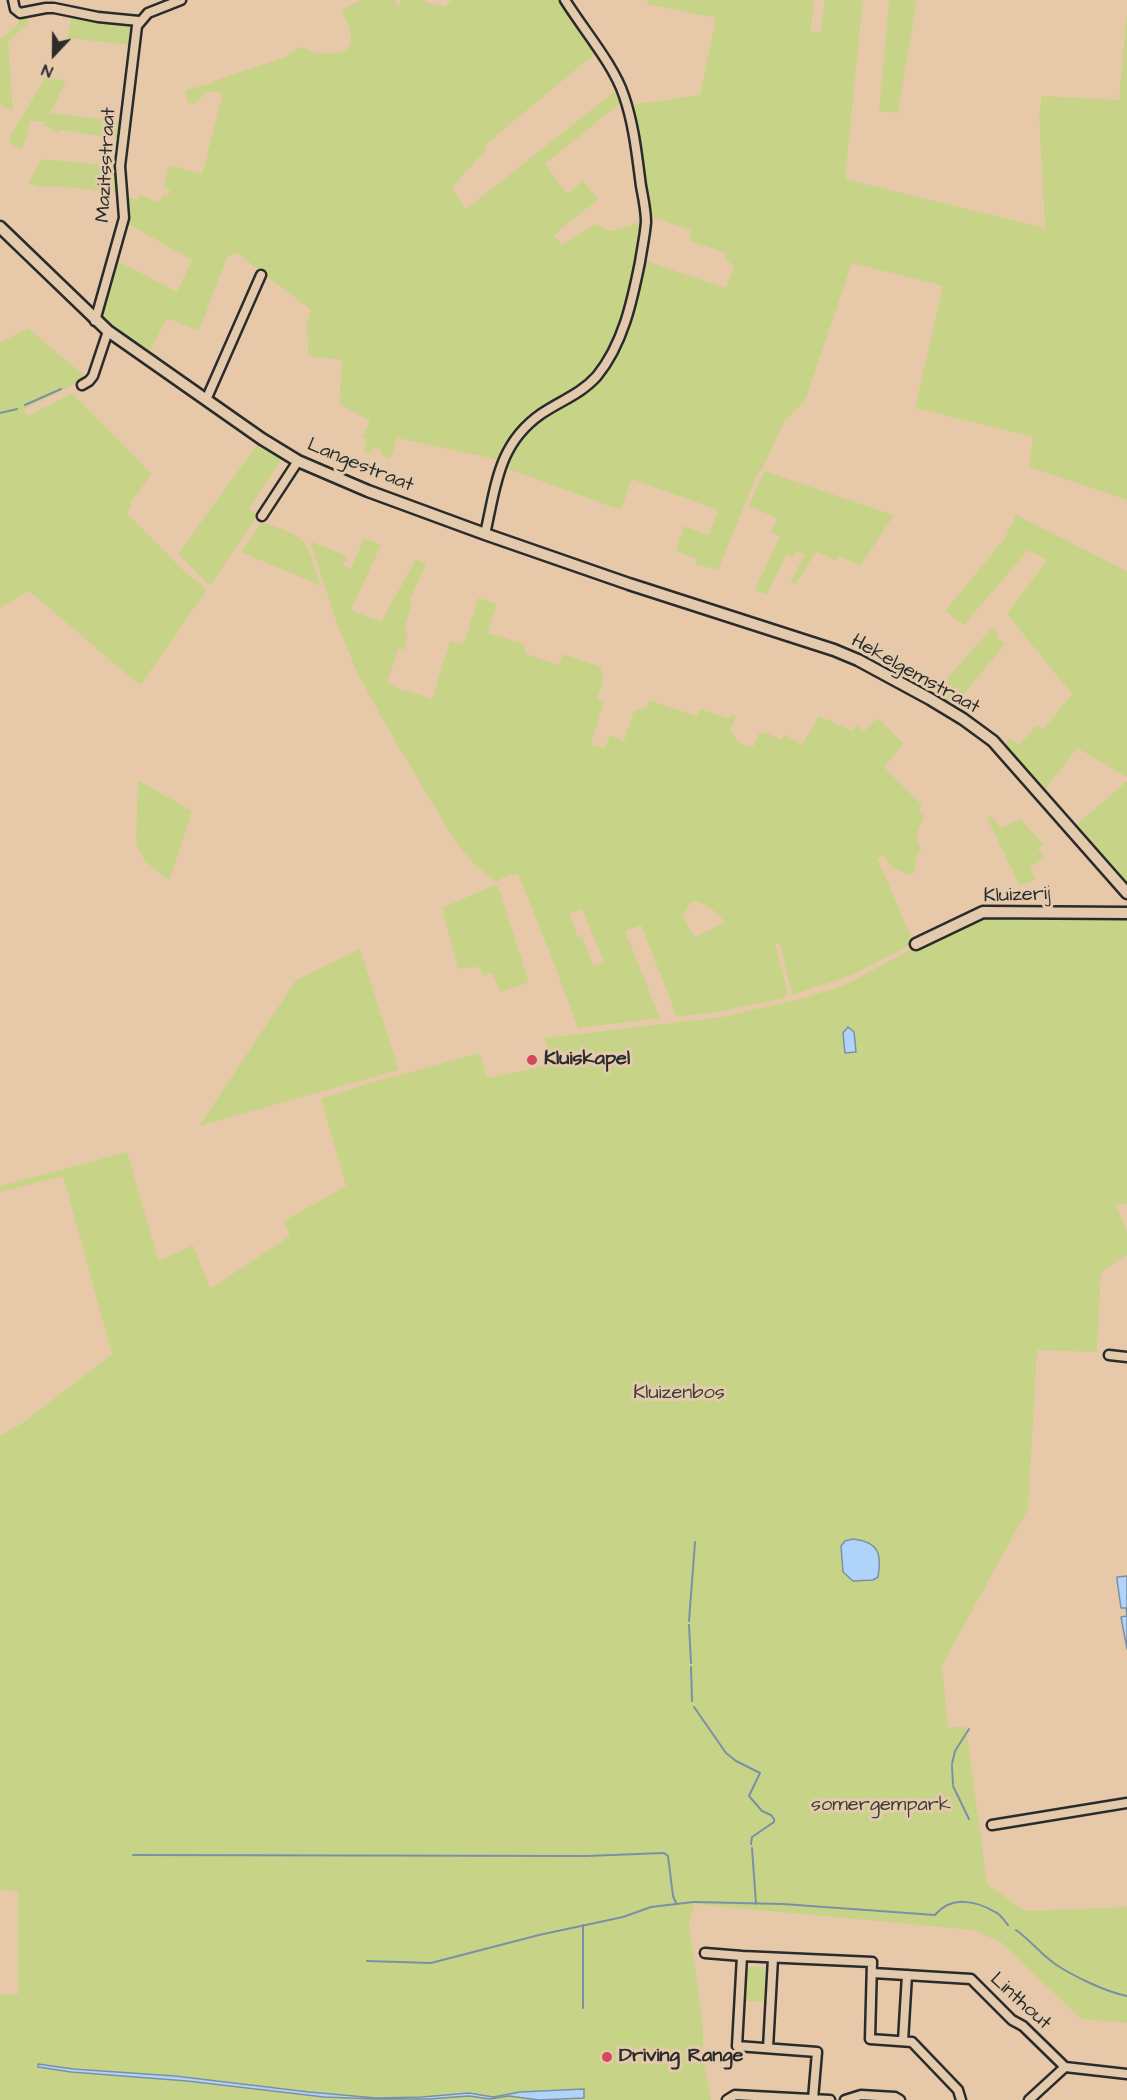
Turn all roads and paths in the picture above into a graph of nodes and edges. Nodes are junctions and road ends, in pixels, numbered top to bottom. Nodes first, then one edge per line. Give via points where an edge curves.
1 (13, 0) edge
2 (181, 0) edge
3 (565, 0) edge
4 (139, 21) junction
5 (0, 227) edge
6 (261, 275) dead end
7 (95, 321) junction
8 (108, 331) junction
9 (82, 385) dead end
10 (206, 400) junction
11 (298, 461) junction
12 (262, 516) dead end
13 (484, 534) junction
14 (625, 582) joint
15 (1127, 893) edge
16 (1127, 913) edge
17 (915, 944) dead end
18 (1109, 1355) dead end
19 (1127, 1357) edge
20 (1127, 1803) edge
21 (993, 1825) dead end
22 (705, 1953) dead end
23 (742, 1956) junction
24 (773, 1958) junction
25 (873, 1973) junction
26 (907, 1975) junction
27 (903, 2041) junction
28 (768, 2048) junction
29 (1065, 2067) junction
30 (1127, 2074) edge
31 (813, 2099) edge
32 (727, 2100) edge
33 (830, 2100) edge
34 (845, 2100) edge
35 (900, 2100) edge
36 (961, 2100) edge
37 (1029, 2100) edge

1 - 4 street via 20,14 54,8
2 - 4 street via 151,11
3 - 13 street via 624,96 646,220 644,239 629,310 611,354 587,386 541,414 511,443 502,462
4 - 7 street, Mazitsstraat via 120,166 124,218
5 - 7 street, Langestraat
6 - 10 street
7 - 8 street, Langestraat
8 - 9 street via 93,376
8 - 10 street, Langestraat
10 - 11 street, Langestraat
11 - 12 street
11 - 13 street, Langestraat
13 - 14 street, Langestraat
14 - 15 street, Hekelgemstraat via 834,650 963,719 1014,763
16 - 17 street, Kluizerij via 983,912
18 - 19 street
20 - 21 street
22 - 23 street, Linthout
23 - 24 street, Linthout
23 - 28 street via 737,2046
24 - 25 street, Linthout via 872,1962
24 - 28 street
25 - 26 street, Linthout
25 - 27 street via 870,2040
26 - 27 street
26 - 29 street, Linthout via 971,1979
27 - 36 street via 912,2042 958,2090
28 - 31 street via 817,2052
29 - 30 street
29 - 37 street
31 - 32 street via 735,2095
31 - 33 street
34 - 35 street via 861,2095

